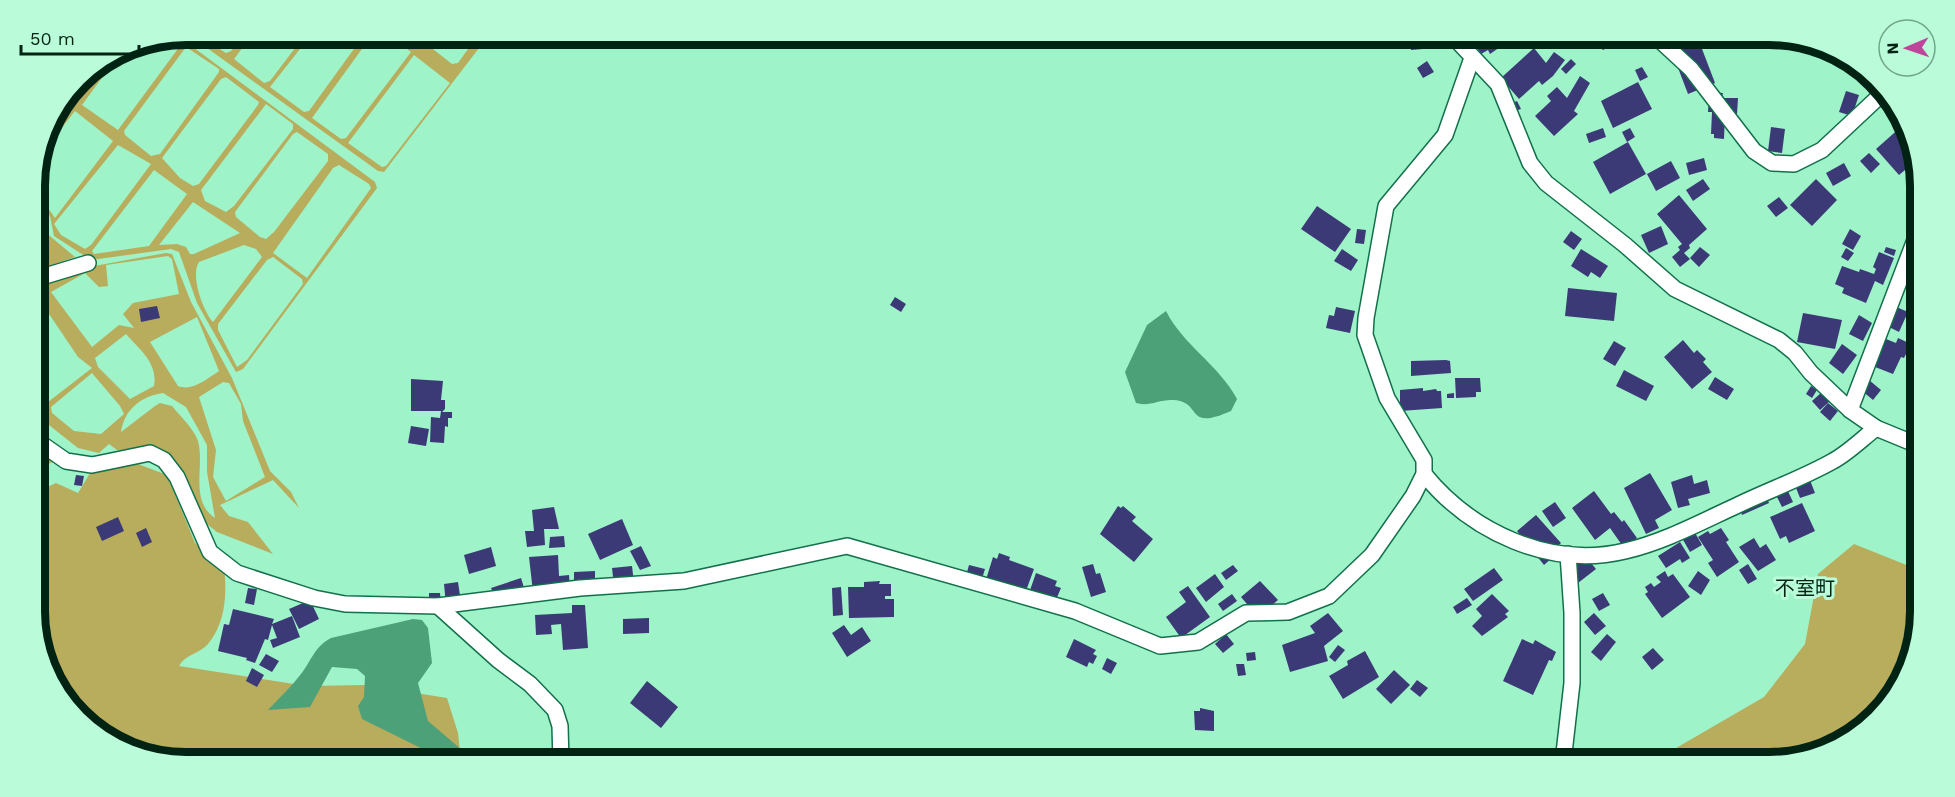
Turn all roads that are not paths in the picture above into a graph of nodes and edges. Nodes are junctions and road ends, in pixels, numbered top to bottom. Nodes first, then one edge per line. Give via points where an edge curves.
1 (1460, 45) edge
2 (1665, 45) edge
3 (1472, 58) junction
4 (1879, 97) edge
5 (1910, 252) edge
6 (88, 263) dead end
7 (45, 276) edge
8 (1850, 410) junction
9 (1876, 428) junction
10 (1910, 442) edge
11 (45, 446) edge
12 (1424, 474) junction
13 (1568, 554) junction
14 (438, 606) junction
15 (561, 752) edge
16 (1564, 752) edge

1 - 3 street
2 - 4 street via 1691,69 1754,151 1772,163 1794,164 1822,150
3 - 8 street via 1498,84 1530,163 1546,183 1675,289 1779,340
3 - 12 street via 1445,135 1386,206 1366,318 1365,334 1386,398 1424,460
5 - 8 street
6 - 7 street
8 - 9 street
9 - 10 street
9 - 13 street via 1834,461 1657,542 1623,552
11 - 14 street via 66,461 92,465 150,453 164,460 177,477 210,552 237,573 345,604
12 - 13 street via 1437,491 1490,531 1544,552
12 - 14 street via 1372,555 1329,596 1288,612 1246,613 1198,642 1160,646 1075,611 848,546 684,581 580,588
13 - 16 street via 1572,683
14 - 15 street via 555,710

